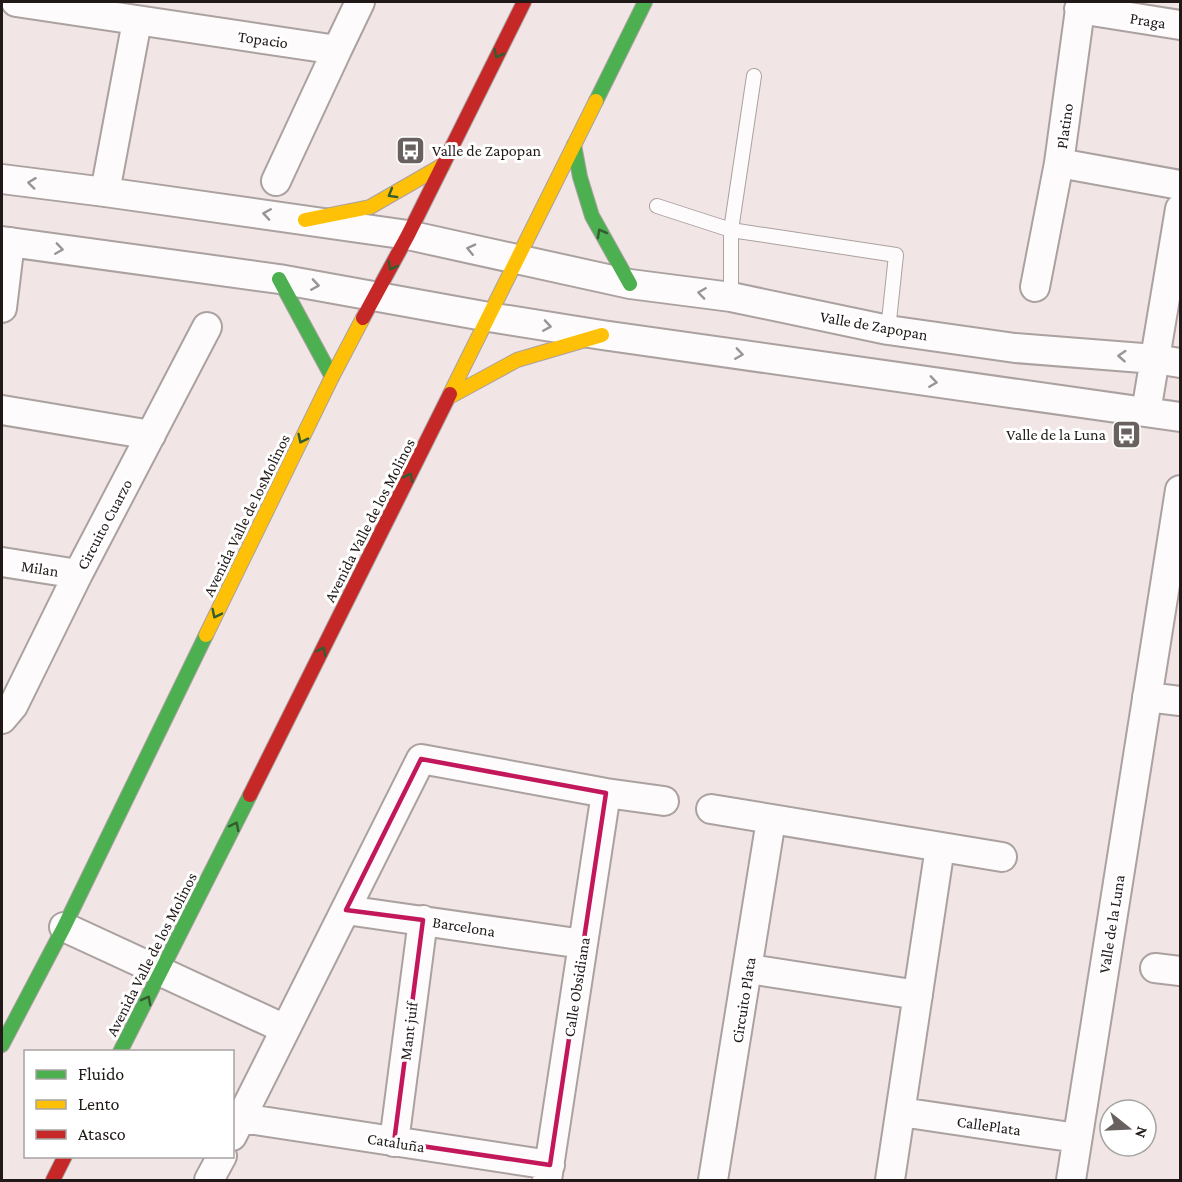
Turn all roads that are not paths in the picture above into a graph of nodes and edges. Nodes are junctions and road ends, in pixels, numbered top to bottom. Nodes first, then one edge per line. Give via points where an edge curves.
1 (16, 2) edge
2 (360, 2) edge
3 (524, 2) edge
4 (645, 2) edge
5 (1080, 5) edge
6 (137, 21) junction
7 (1180, 25) edge
8 (337, 50) junction
9 (754, 76) dead end
10 (574, 145) junction
11 (1059, 163) junction
12 (443, 165) junction
13 (2, 179) edge
14 (276, 181) dead end
15 (1180, 185) edge
16 (105, 192) junction
17 (657, 206) dead end
18 (1180, 209) edge
19 (305, 220) junction
20 (731, 230) junction
21 (408, 235) junction
22 (6, 242) edge
23 (517, 260) junction
24 (279, 279) junction
25 (630, 284) junction
26 (1035, 287) dead end
27 (376, 296) junction
28 (732, 297) junction
29 (2, 308) edge
30 (489, 317) junction
31 (207, 327) dead end
32 (888, 330) junction
33 (602, 334) junction
34 (1168, 361) edge
35 (332, 377) junction
36 (449, 397) junction
37 (2, 410) edge
38 (1146, 412) junction
39 (1180, 417) edge
40 (151, 435) junction
41 (1180, 490) edge
42 (2, 562) edge
43 (78, 574) junction
44 (1147, 697) junction
45 (1180, 701) edge
46 (2, 719) edge
47 (606, 793) junction
48 (664, 801) dead end
49 (711, 809) dead end
50 (771, 820) junction
51 (939, 847) junction
52 (1002, 857) dead end
53 (346, 910) junction
54 (423, 920) junction
55 (64, 927) junction
56 (583, 944) junction
57 (748, 969) junction
58 (161, 973) junction
59 (918, 995) junction
60 (285, 1029) junction
61 (2, 1045) edge
62 (121, 1050) edge
63 (902, 1112) junction
64 (237, 1127) edge
65 (1077, 1138) junction
66 (394, 1142) junction
67 (64, 1158) edge
68 (221, 1158) edge
69 (548, 1173) edge
70 (1079, 1179) edge
71 (52, 1180) edge
72 (209, 1180) edge
73 (713, 1180) edge
74 (890, 1180) edge

1 - 6 street, Topacio
2 - 8 street
3 -> 12 street, Avenida Valle de losMolinos
4 - 10 street, Avenida Valle de los Molinos
5 - 7 street, Praga
5 - 11 street, Platino
6 - 8 street, Topacio
6 - 16 street
8 - 14 street
9 - 20 lane
10 - 23 street, Avenida Valle de los Molinos
25 -> 10 street via 592,216
11 - 15 street, Platino
11 - 26 street
12 -> 19 street via 370,207
12 - 21 street, Avenida Valle de losMolinos
16 -> 13 street, Valle de Zapopan
19 -> 16 street, Valle de Zapopan
17 - 20 lane
18 - 34 street
19 - 21 street, Valle de Zapopan
20 - 28 lane
20 - 32 lane via 896,255
23 -> 21 street, Valle de Zapopan
21 -> 27 street, Avenida Valle de losMolinos
22 -> 24 street
22 - 29 street
23 - 25 street, Valle de Zapopan
23 - 30 street, Avenida Valle de los Molinos
24 -> 27 street
24 - 35 street
28 -> 25 street, Valle de Zapopan
27 - 30 street
27 - 35 street, Avenida Valle de losMolinos
28 - 32 street, Valle de Zapopan
30 -> 33 street
30 - 36 street, Avenida Valle de los Molinos
31 - 40 street, Circuito Cuarzo
34 -> 32 street, Valle de Zapopan via 1015,348
33 - 36 street via 517,360
33 -> 38 street
34 - 38 street
35 -> 55 street, Avenida Valle de losMolinos
58 -> 36 street, Avenida Valle de los Molinos
37 - 40 street
38 - 39 street
40 - 43 street, Circuito Cuarzo
41 - 44 street, Valle de la Luna
42 - 43 street, Milan
43 - 46 street, Circuito Cuarzo via 13,706
44 - 45 street
44 - 65 street, Valle de la Luna
47 - 48 street
47 - 53 street via 421,759
47 - 56 street, Calle Obsidiana
49 - 50 street
50 - 51 street
50 - 57 street, Circuito Plata
51 - 52 street
51 - 59 street
53 - 54 street, Barcelona
53 - 60 street
54 - 56 street, Barcelona
54 - 66 street, Mant juif
55 - 58 street
55 - 61 street, Avenida Valle de losMolinos
56 - 69 street, Calle Obsidiana
57 - 59 street
57 - 73 street, Circuito Plata
58 - 60 street
62 -> 58 street, Avenida Valle de los Molinos
59 - 63 street
60 - 64 street
63 - 65 street, CallePlata
63 - 74 street
64 - 66 street, Cataluña
65 - 70 street, Valle de la Luna
66 - 69 street, Cataluña
67 - 71 street
68 - 72 street

